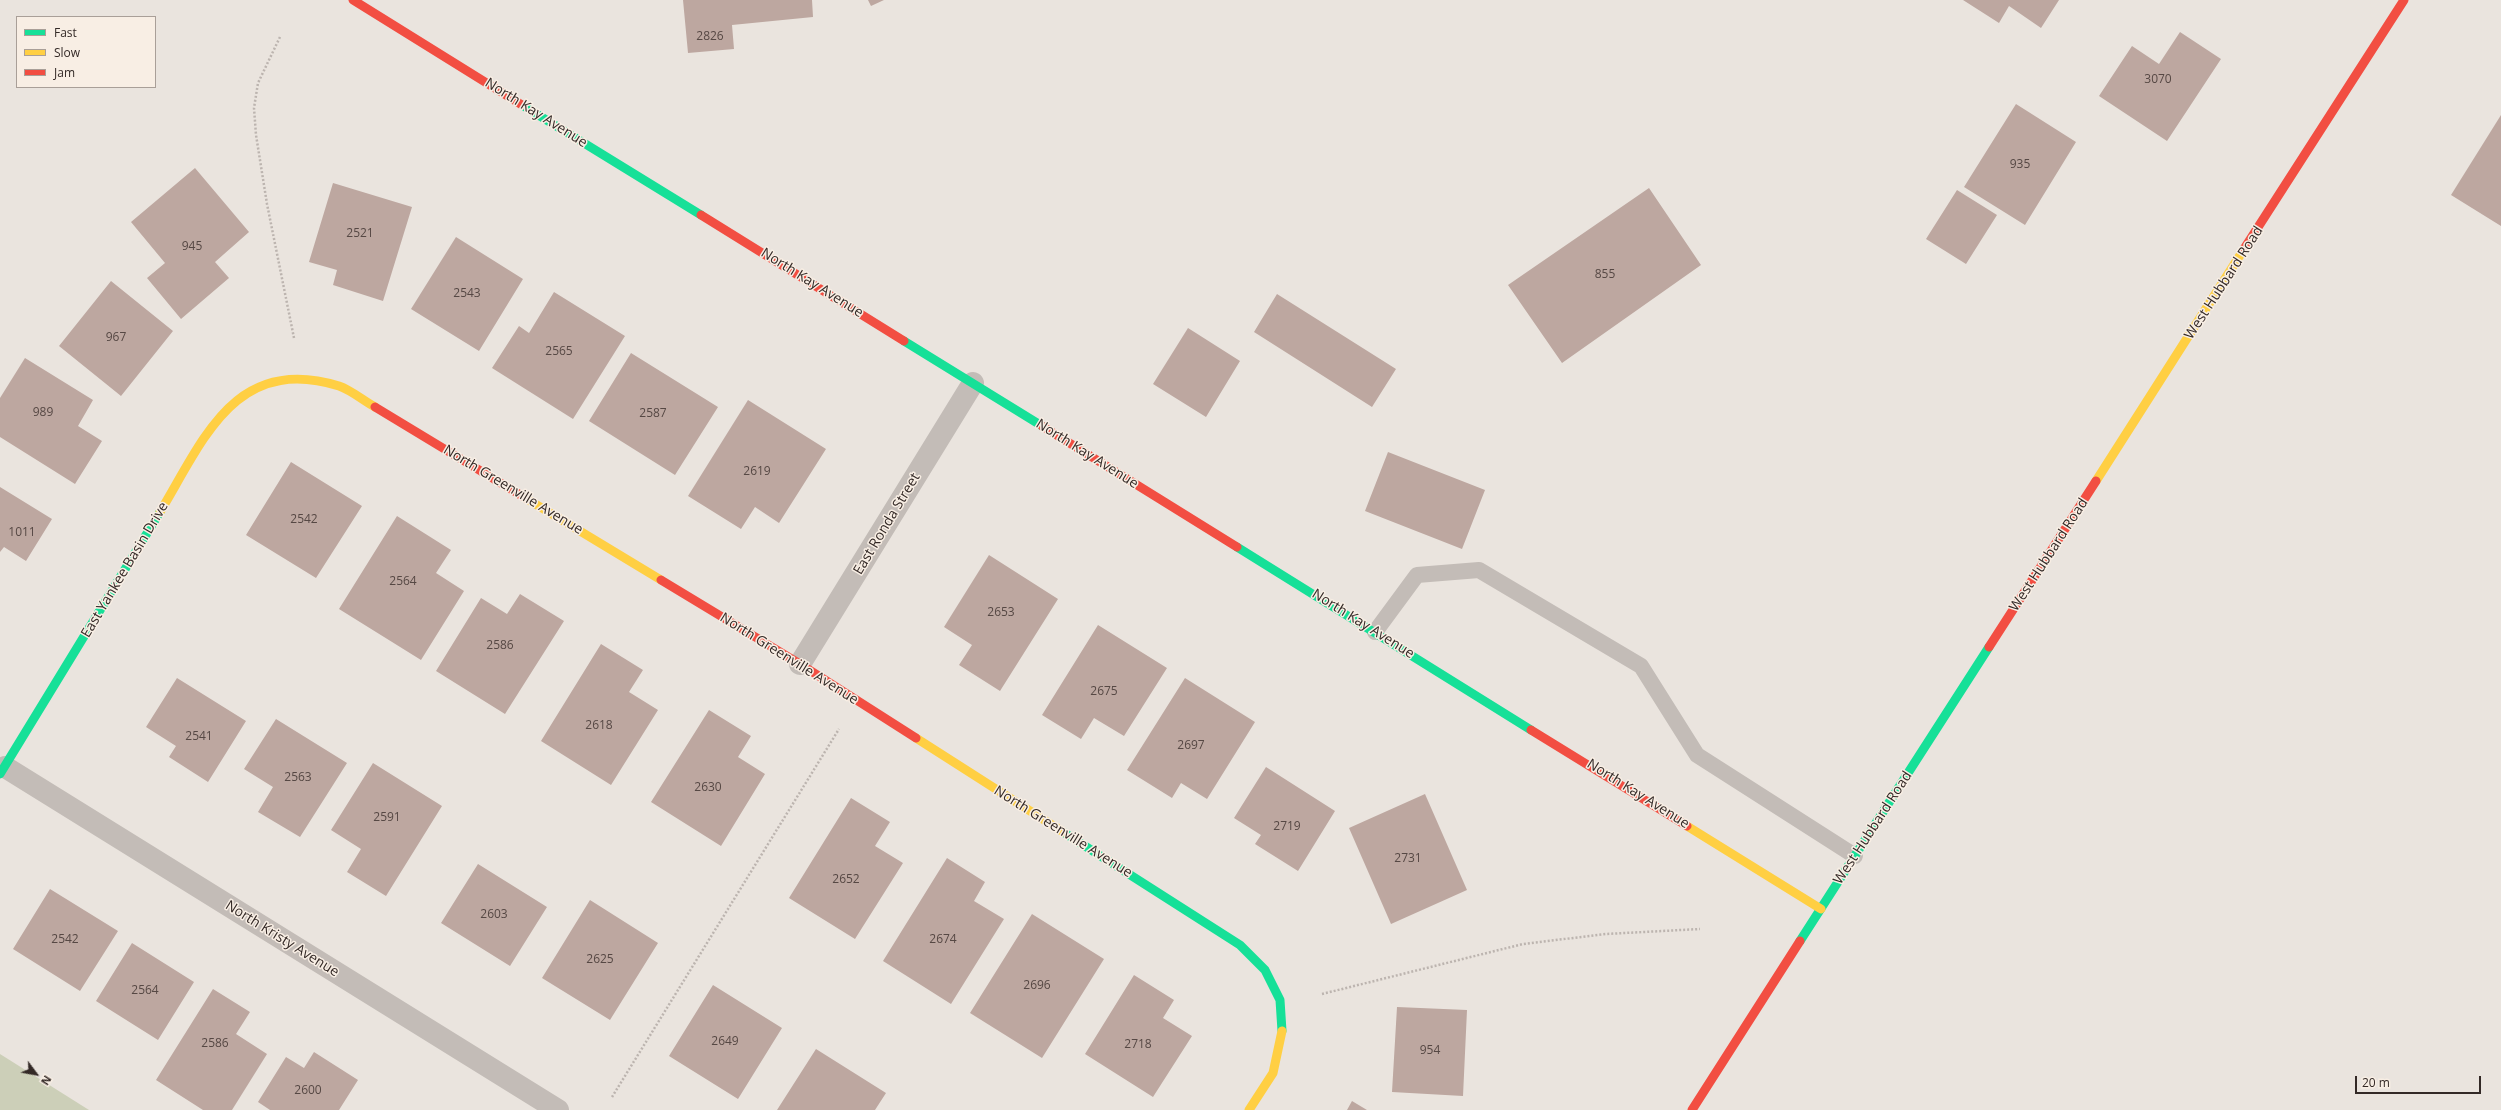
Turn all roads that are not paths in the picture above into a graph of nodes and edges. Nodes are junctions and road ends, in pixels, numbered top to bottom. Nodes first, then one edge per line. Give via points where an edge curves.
1 (352, 0) edge
2 (2404, 0) edge
3 (265, 382) joint
4 (973, 383) junction
5 (1375, 632) junction
6 (800, 664) junction
7 (2, 770) edge
8 (1856, 856) junction
9 (1821, 909) junction
10 (558, 1110) edge
11 (1249, 1110) edge
12 (1692, 1110) edge

1 - 4 street, North Kay Avenue
2 - 8 street, West Hubbard Road
3 - 6 street, North Greenville Avenue via 300,378 340,386
3 - 7 street, East Yankee Basin Drive via 238,398 216,419
4 - 5 street, North Kay Avenue
4 - 6 street, East Ronda Street
5 - 8 lane via 1417,575 1479,570 1642,666 1697,755
5 - 9 street, North Kay Avenue
6 - 11 street, North Greenville Avenue via 1240,945 1265,970 1280,1000 1282,1035 1273,1073
7 - 10 street, North Kristy Avenue
8 - 9 street, West Hubbard Road
9 - 12 street, West Hubbard Road

